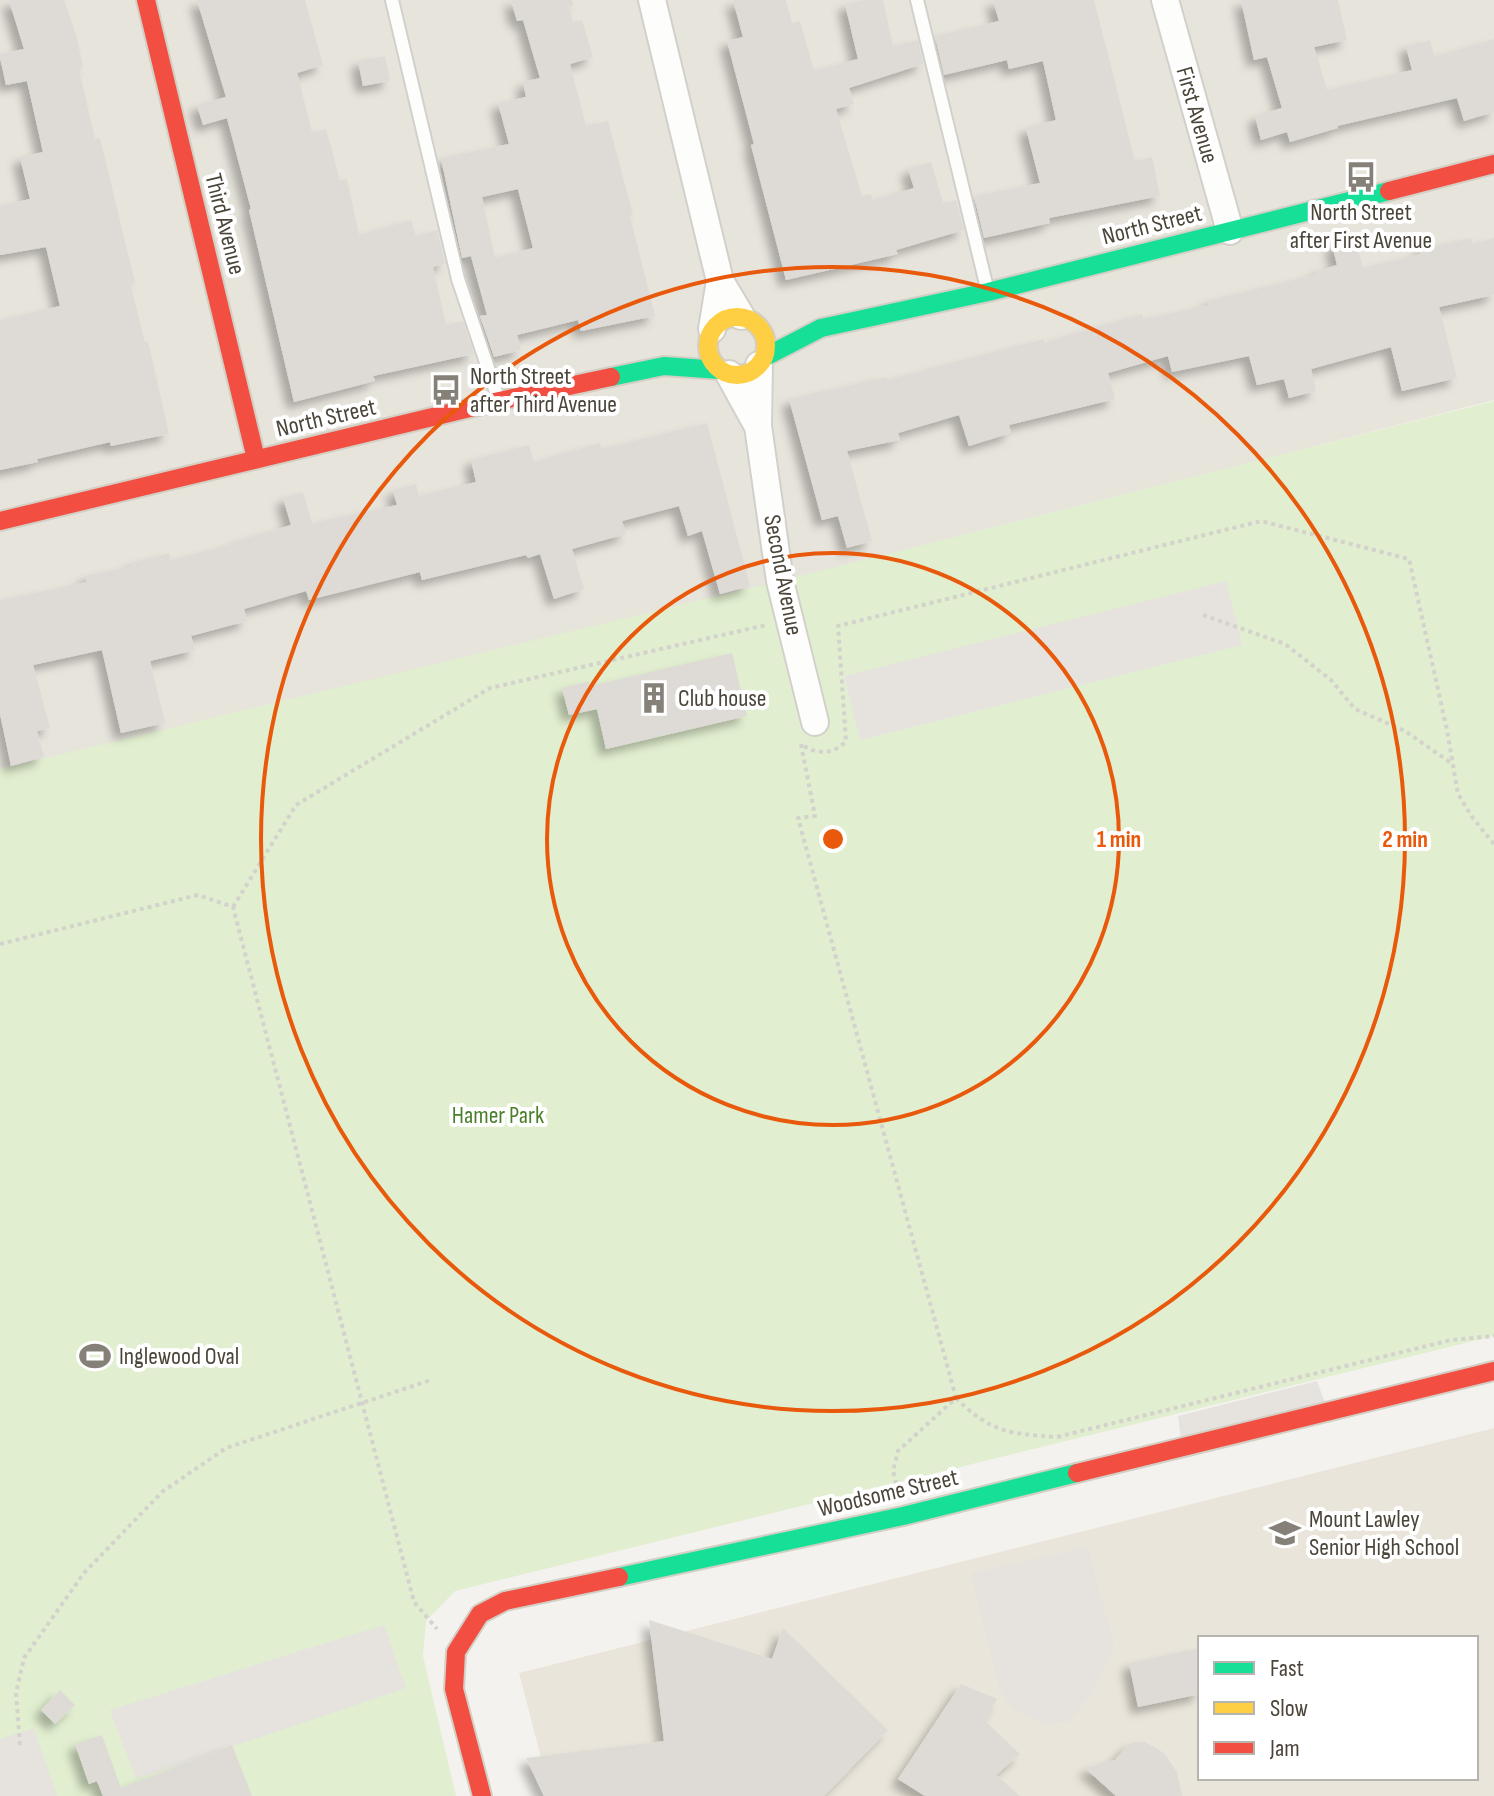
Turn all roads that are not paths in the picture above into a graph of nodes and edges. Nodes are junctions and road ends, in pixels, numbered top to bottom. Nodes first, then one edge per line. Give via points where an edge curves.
1 (146, 0) edge
2 (392, 0) edge
3 (652, 0) edge
4 (917, 0) edge
5 (1165, 0) edge
6 (1494, 164) edge
7 (1230, 231) junction
8 (720, 281) junction
9 (988, 292) junction
10 (766, 324) junction
11 (821, 328) junction
12 (710, 334) junction
13 (762, 361) junction
14 (664, 366) junction
15 (724, 372) junction
16 (499, 401) junction
17 (758, 426) junction
18 (256, 459) junction
19 (0, 519) edge
20 (804, 734) road end
21 (1494, 1371) edge
22 (482, 1796) edge

1 - 18 main road, Third Avenue
2 - 16 lane via 458,279
3 - 8 street
4 - 9 lane
5 - 7 street, First Avenue
6 - 7 main road, North Street
7 - 9 main road, North Street
8 - 10 street
8 - 12 street
9 - 11 main road, North Street
10 - 11 main road, North Street
10 - 12 main road via 731,317
10 - 13 main road
11 - 13 main road, North Street
12 - 14 main road, North Street
12 - 15 main road via 708,351
13 - 15 main road via 751,372
13 - 17 street, Second Avenue
14 - 15 main road, North Street
14 - 16 main road, North Street
15 - 17 street, Second Avenue
16 - 18 main road, North Street
17 - 20 street, Second Avenue
18 - 19 main road, North Street
21 - 22 main road, Woodsome Street via 903,1516 505,1601 480,1614 456,1652 454,1689

